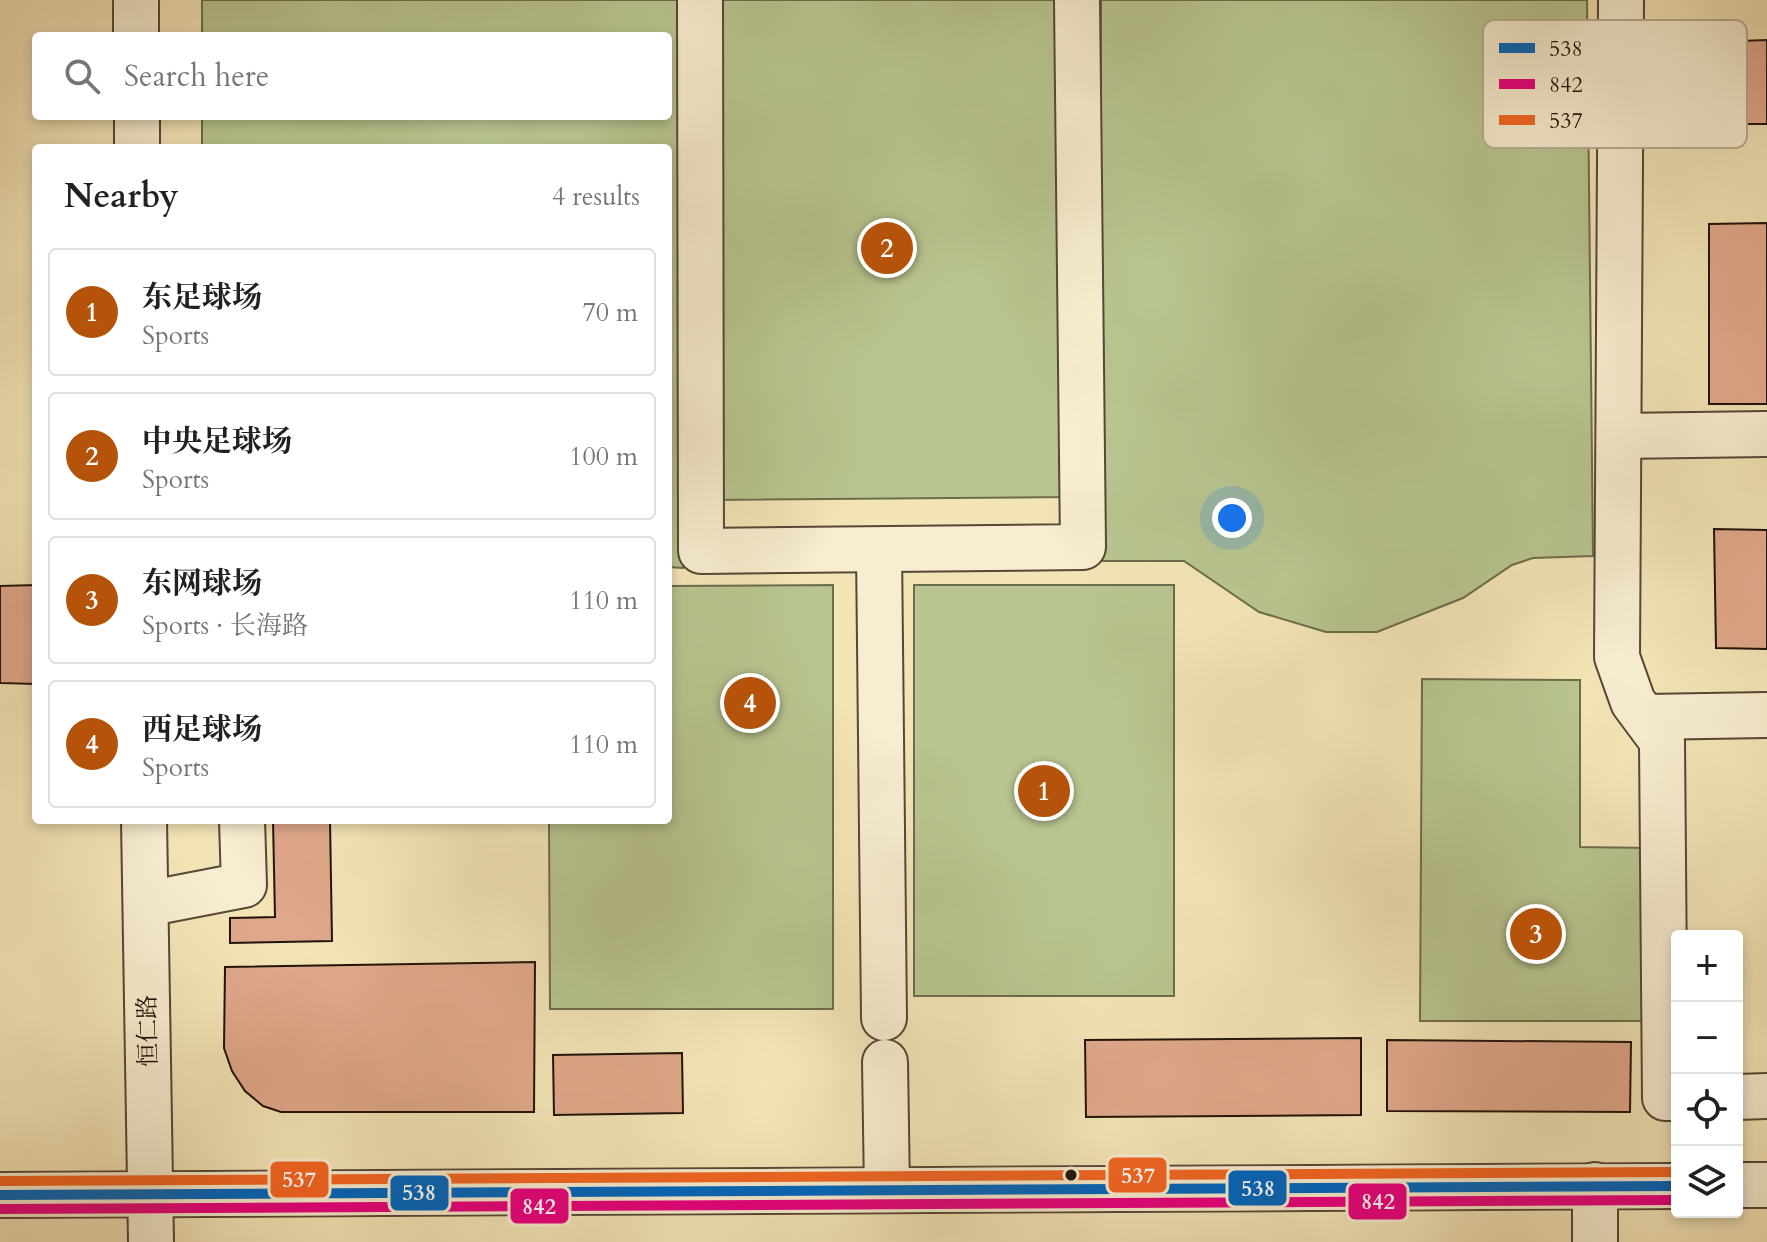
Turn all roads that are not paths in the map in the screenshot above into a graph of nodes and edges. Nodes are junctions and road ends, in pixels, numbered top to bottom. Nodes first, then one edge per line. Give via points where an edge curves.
1 (136, 0) edge
2 (700, 0) edge
3 (1077, 0) edge
4 (1621, 0) edge
5 (1621, 20) edge
6 (136, 32) edge
7 (137, 120) edge
8 (137, 144) edge
9 (1620, 148) edge
10 (1767, 434) edge
11 (1619, 436) junction
12 (879, 550) junction
13 (1767, 715) edge
14 (1645, 717) junction
15 (144, 824) edge
16 (242, 824) edge
17 (146, 904) junction
18 (884, 1018) dead end
19 (885, 1062) dead end
20 (1767, 1096) edge
21 (1743, 1097) edge
22 (1671, 1098) edge
23 (1595, 1185) junction
24 (1743, 1185) edge
25 (1767, 1185) edge
26 (1671, 1186) edge
27 (887, 1190) junction
28 (0, 1195) edge
29 (151, 1196) junction
30 (151, 1242) edge
31 (1595, 1242) edge

1 - 6 street
2 - 12 street via 701,551
3 - 12 street via 1083,547
4 - 5 street
7 - 8 street
9 - 11 street
10 - 11 street
11 - 14 street via 1617,657 1633,702
12 - 18 street
13 - 14 street
14 - 22 street via 1662,741 1665,1098
15 - 17 street, 恒仁路
16 - 17 street via 244,885
17 - 29 street, 恒仁路
19 - 27 street
20 - 21 street
23 - 26 street
23 - 27 street
23 - 31 street
24 - 25 street
27 - 29 street
28 - 29 street
29 - 30 street, 恒仁路

